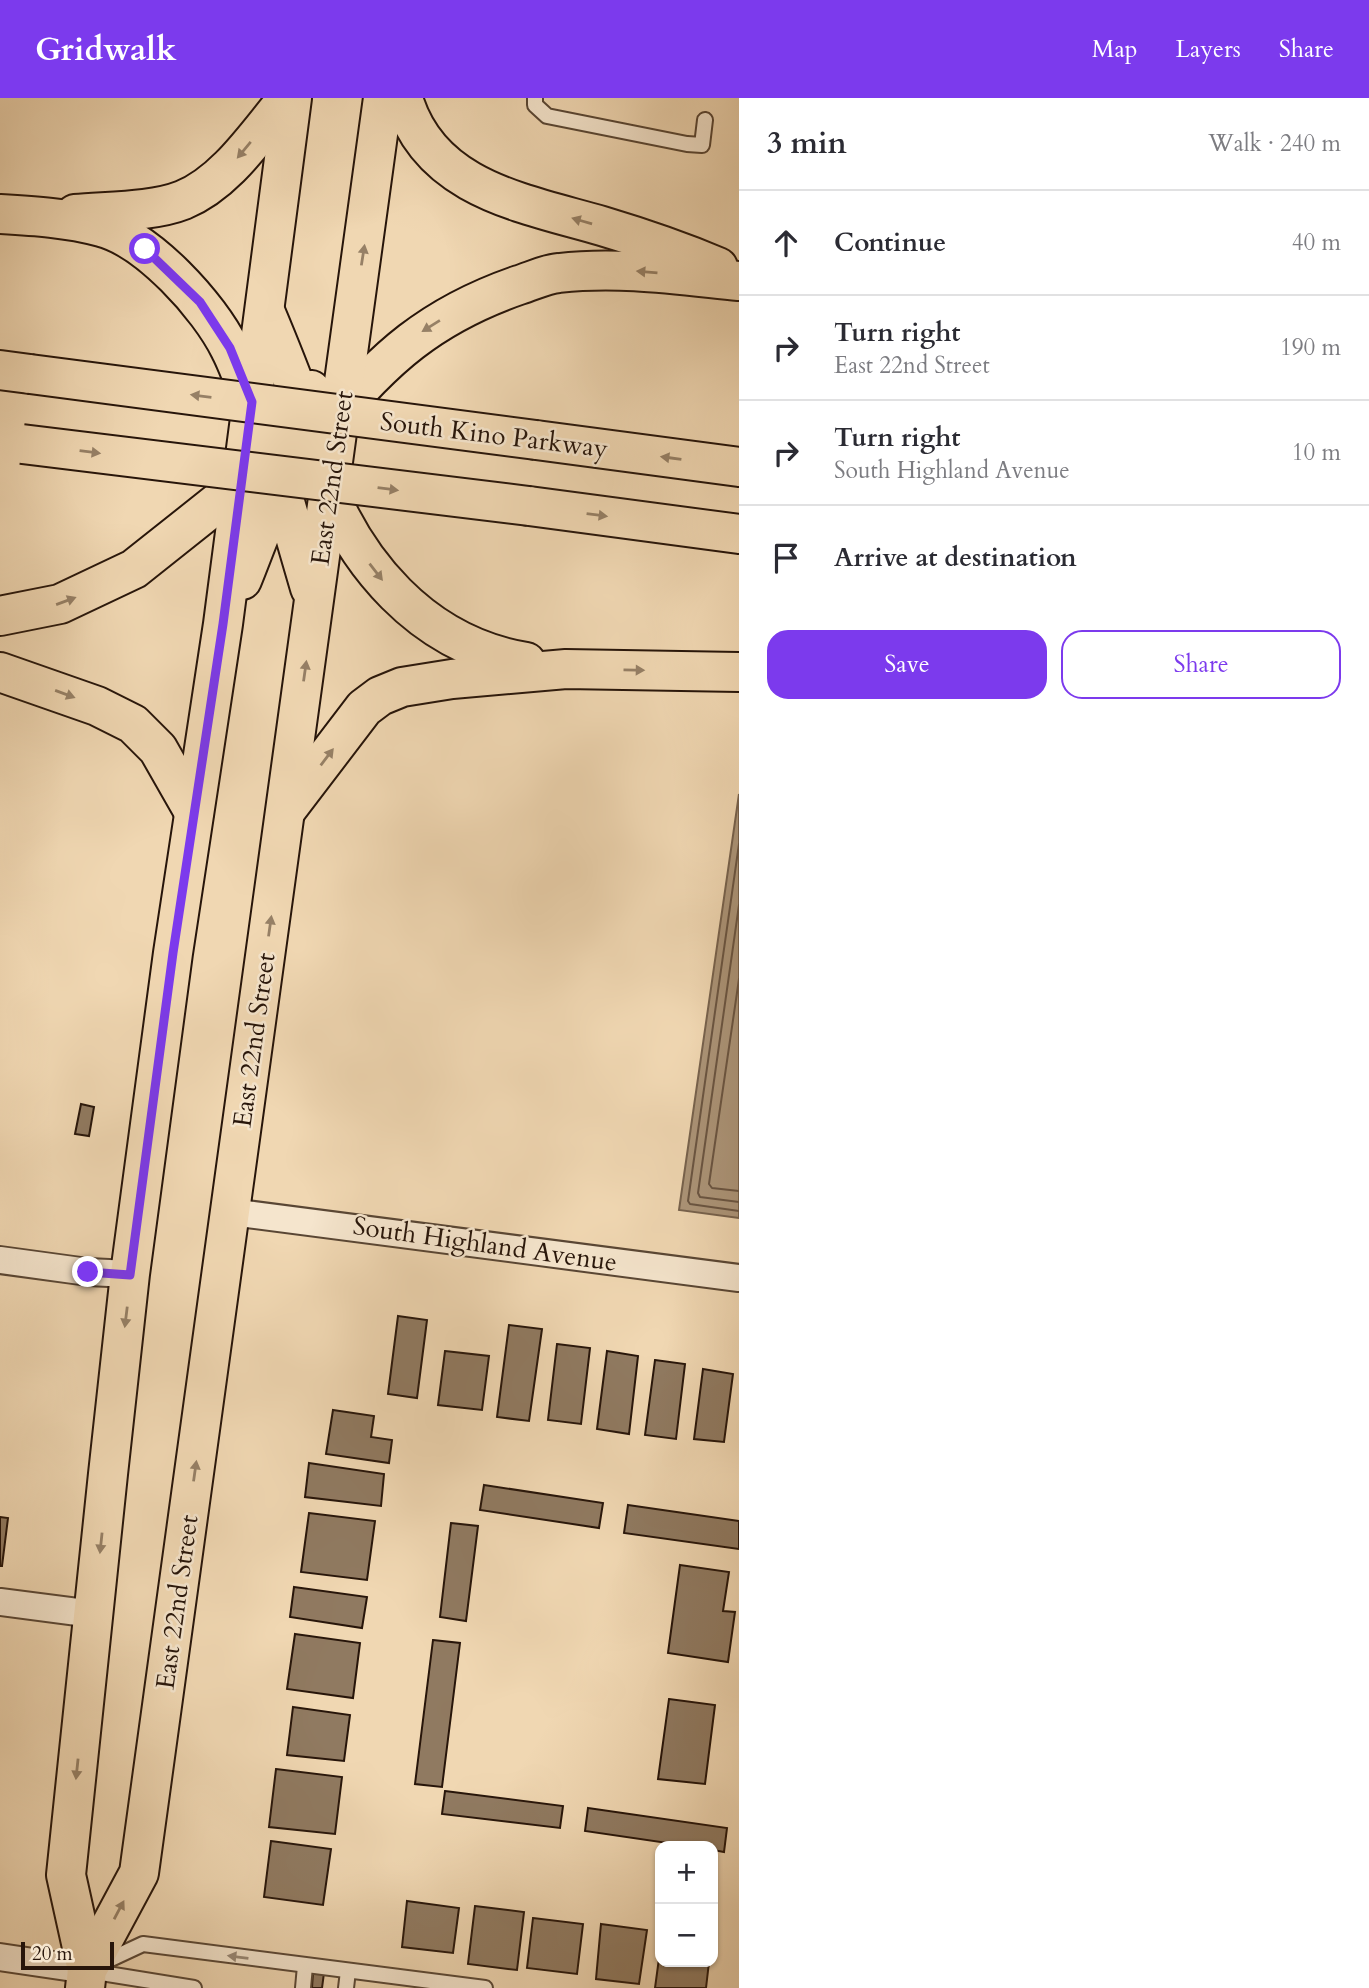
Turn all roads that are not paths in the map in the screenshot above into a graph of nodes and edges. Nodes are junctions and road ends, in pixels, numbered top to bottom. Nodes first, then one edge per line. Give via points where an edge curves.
1 (290, 98) edge
2 (383, 98) edge
3 (403, 98) edge
4 (535, 98) edge
5 (705, 120) dead end
6 (0, 214) edge
7 (49, 217) junction
8 (739, 278) edge
9 (264, 308) junction
10 (354, 309) junction
11 (15, 372) edge
12 (252, 402) junction
13 (303, 406) junction
14 (341, 410) junction
15 (11, 442) edge
16 (313, 444) junction
17 (270, 446) junction
18 (739, 467) edge
19 (241, 484) junction
20 (281, 488) junction
21 (330, 492) junction
22 (739, 534) edge
23 (314, 604) junction
24 (0, 616) edge
25 (223, 624) junction
26 (566, 669) junction
27 (0, 672) edge
28 (739, 672) edge
29 (285, 811) junction
30 (194, 812) junction
31 (231, 1212) junction
32 (0, 1260) edge
33 (130, 1275) junction
34 (739, 1278) edge
35 (0, 1602) edge
36 (93, 1614) junction
37 (0, 1957) edge
38 (306, 1966) junction
39 (348, 1971) junction
40 (86, 1979) edge
41 (411, 1983) edge
42 (194, 1988) edge
43 (303, 1988) edge
44 (346, 1988) edge
45 (485, 1988) edge

1 -> 7 main road via 220,176 186,199
1 - 9 main road
10 -> 2 main road, East 22nd Street
8 -> 3 main road via 664,244 481,188 429,150 409,119
4 - 5 lane via 535,105 547,117 687,144 702,145
6 - 7 main road
7 - 12 main road via 104,227 145,249 174,275 200,302 230,348
8 -> 14 main road via 611,269 556,273 489,295 425,330 393,355
9 - 12 main road
9 - 13 main road
10 - 13 main road
10 - 14 main road, East 22nd Street
18 -> 11 main road, South Kino Parkway, bridge
12 - 17 main road
12 - 19 main road
13 - 16 main road
13 - 17 main road
14 - 16 main road
14 - 21 main road, East 22nd Street
15 -> 22 main road, bridge
16 - 20 main road
16 - 21 main road
17 - 19 main road
17 - 20 main road
24 -> 19 main road via 60,604 134,569
19 - 25 main road
20 - 23 main road
20 - 25 main road
21 - 23 main road, East 22nd Street
21 -> 26 main road via 363,555 389,589 426,621 478,650
29 -> 23 main road, East 22nd Street
25 - 30 main road
26 -> 28 main road
29 -> 26 main road via 364,708 380,696 427,681
27 -> 30 main road via 97,706 133,724 158,749
31 -> 29 main road, East 22nd Street
30 - 33 main road
31 - 34 street, South Highland Avenue
40 -> 31 main road, East 22nd Street via 139,1873
32 - 33 street
33 -> 36 main road
35 - 36 street
36 -> 40 main road via 66,1875
37 - 40 street
38 - 39 lane
38 -> 40 lane via 143,1944
38 - 43 lane
39 - 41 lane
39 - 44 lane
40 - 42 lane
41 - 45 lane

